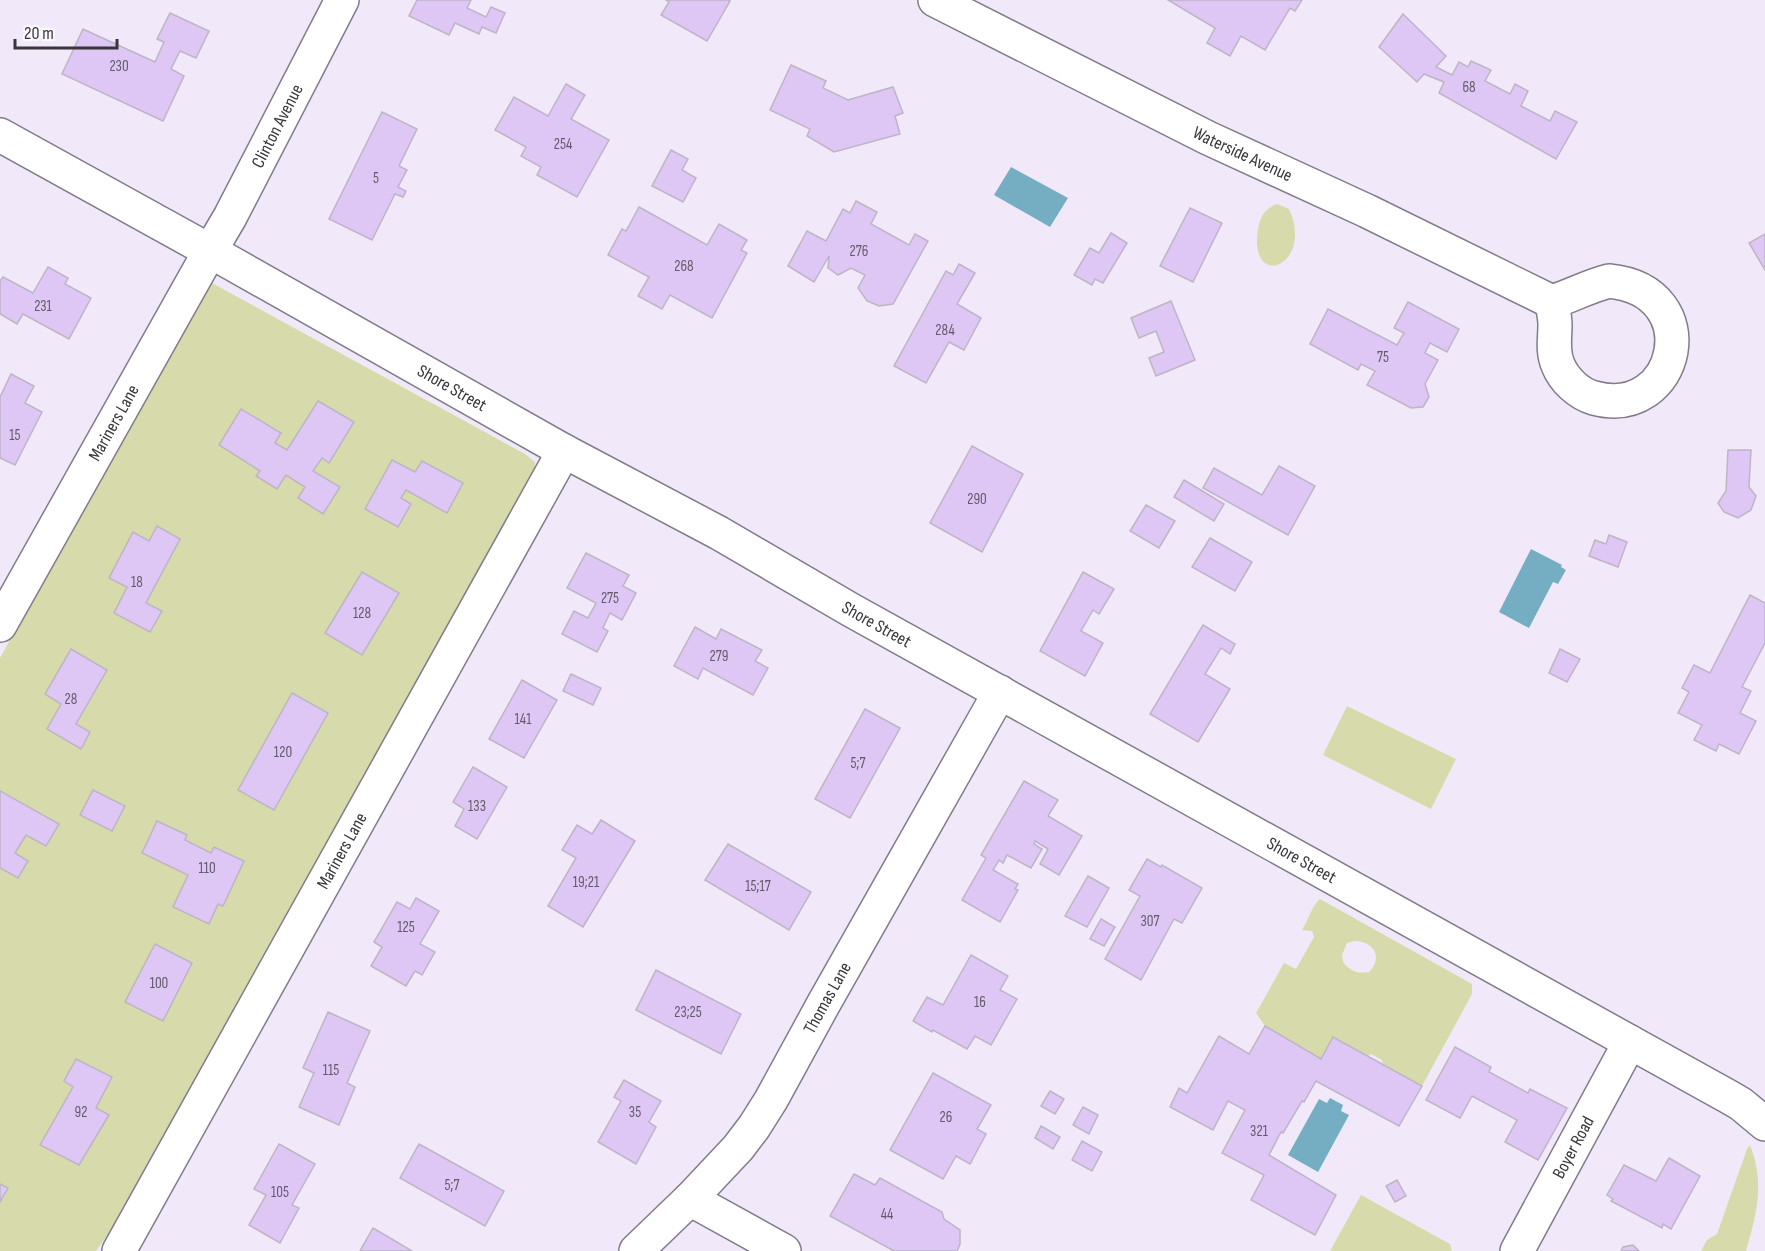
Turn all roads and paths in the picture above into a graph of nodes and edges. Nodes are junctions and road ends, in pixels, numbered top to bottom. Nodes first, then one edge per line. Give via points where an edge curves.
1 (342, 0) edge
2 (935, 0) edge
3 (0, 135) edge
4 (210, 251) junction
5 (1552, 302) dead end
6 (564, 451) junction
7 (0, 625) edge
8 (1000, 692) junction
9 (1630, 1042) junction
10 (1759, 1119) edge
11 (690, 1199) junction
12 (119, 1251) edge
13 (636, 1251) edge
14 (784, 1251) edge
15 (1518, 1251) edge

1 - 4 street, Clinton Avenue
2 - 5 street, Waterside Avenue via 1208,138
3 - 4 street, Shore Street
4 - 6 street, Shore Street
4 - 7 street, Mariners Lane
6 - 8 street, Shore Street via 719,533
6 - 12 street, Mariners Lane
8 - 9 street, Shore Street
8 - 11 street, Thomas Lane via 771,1100 738,1148
9 - 10 street, Shore Street via 1741,1104
9 - 15 street, Boyer Road
11 - 13 street, Thomas Lane
11 - 14 street

